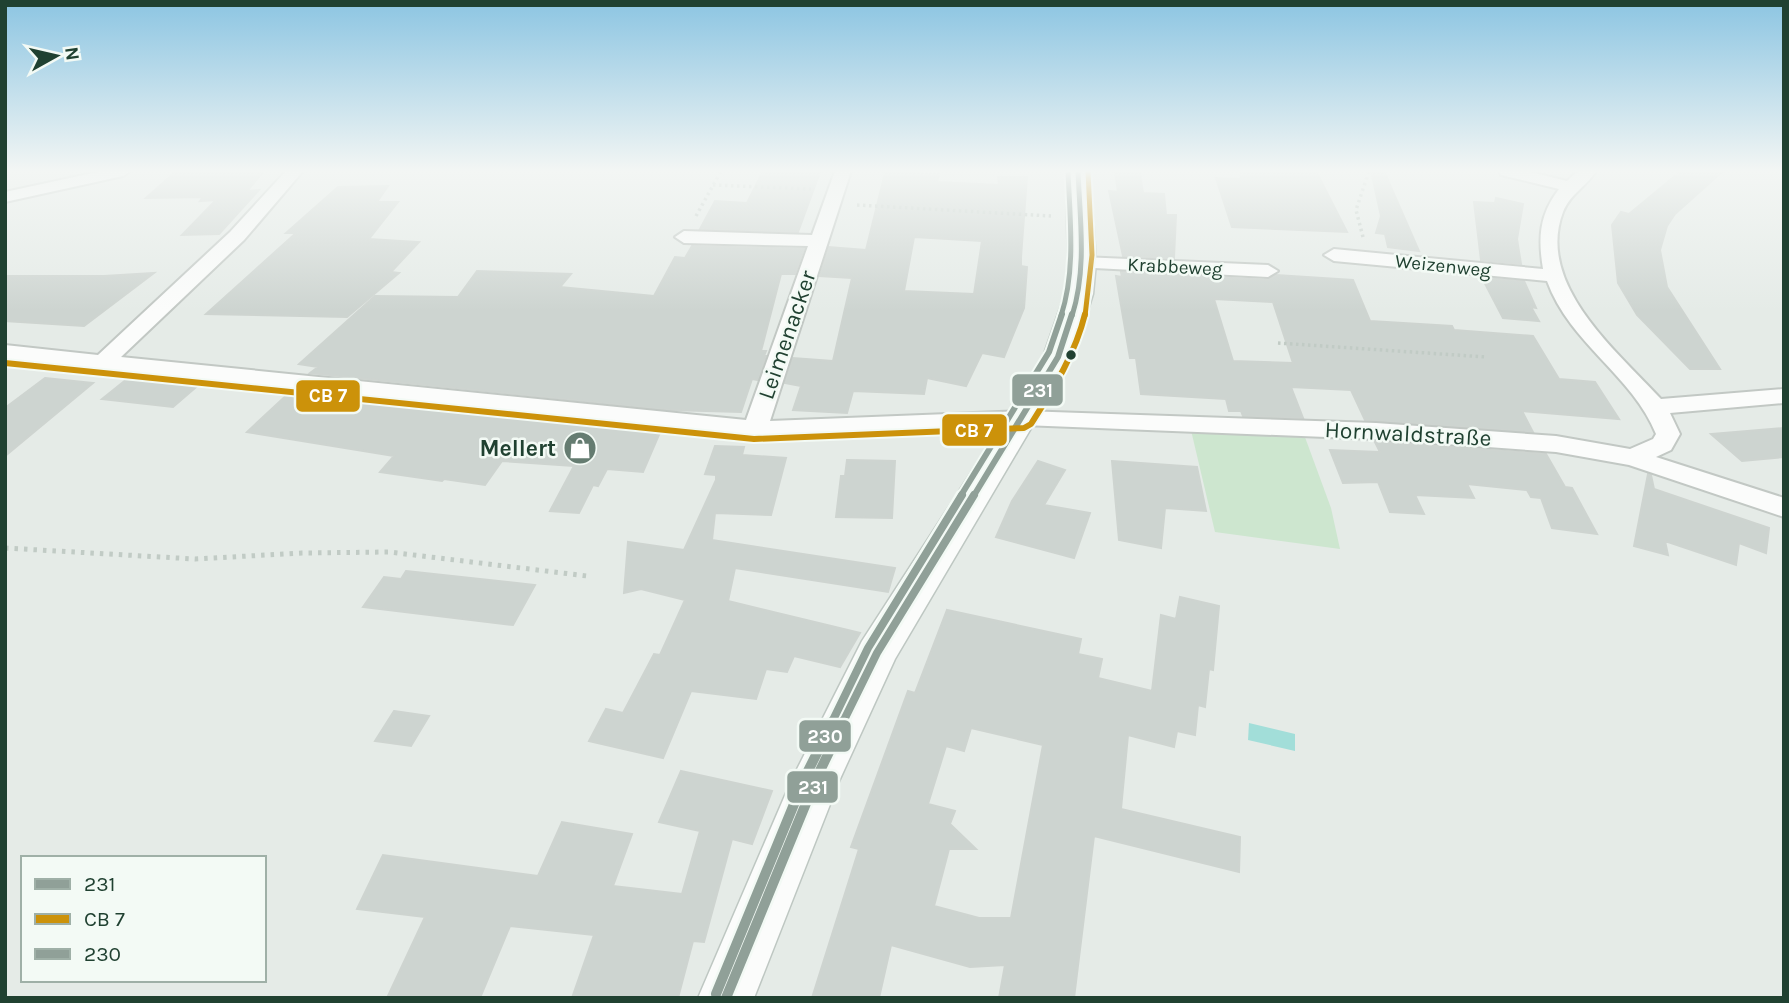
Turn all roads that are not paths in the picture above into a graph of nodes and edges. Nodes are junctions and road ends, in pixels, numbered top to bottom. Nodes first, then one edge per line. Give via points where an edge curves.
1 (253, 218) edge
2 (828, 218) edge
3 (1081, 218) edge
4 (1551, 218) edge
5 (684, 237) road end
6 (820, 242) junction
7 (1334, 255) dead end
8 (1082, 263) junction
9 (1268, 271) dead end
10 (1552, 276) junction
11 (5, 352) edge
12 (105, 360) junction
13 (1784, 396) edge
14 (1655, 407) junction
15 (1023, 418) junction
16 (755, 429) junction
17 (1633, 458) junction
18 (1784, 508) edge
19 (726, 998) edge

1 - 12 street
2 - 6 street, Leimenacker
3 - 8 main road
4 - 10 street via 1547,231
5 - 6 street, Leimenacker
6 - 16 street, Leimenacker
7 - 10 street, Weizenweg
8 - 9 street, Krabbeweg
8 - 15 main road via 1068,333
10 - 14 street via 1590,339
11 - 12 street, Hornwaldstraße
12 - 16 street, Hornwaldstraße
13 - 14 street
14 - 17 street via 1668,434 1662,444
15 - 16 street, Hornwaldstraße
15 - 17 street, Hornwaldstraße via 1477,438 1556,444
15 - 19 main road via 877,653 816,779
17 - 18 street, Hornwaldstraße

